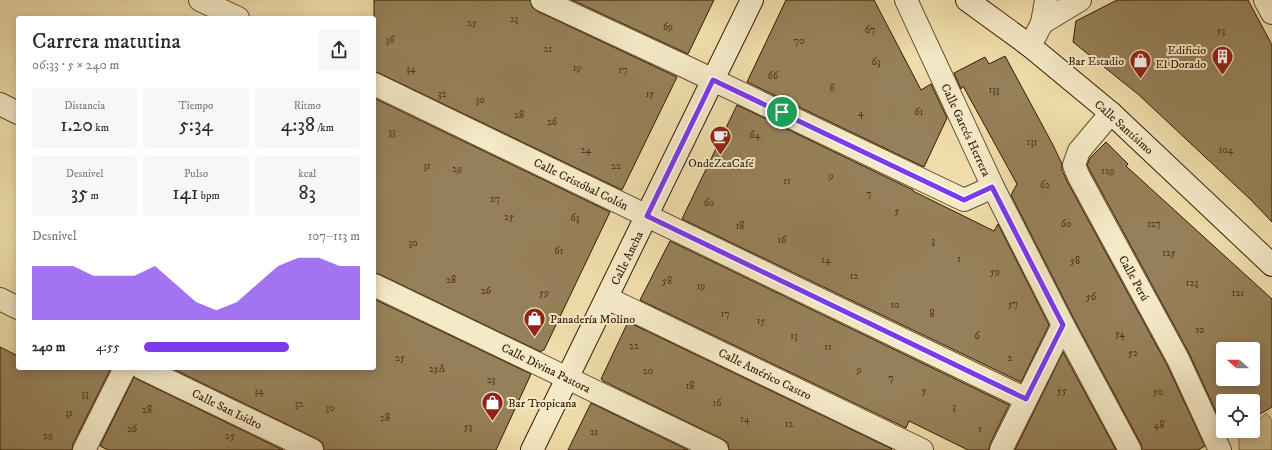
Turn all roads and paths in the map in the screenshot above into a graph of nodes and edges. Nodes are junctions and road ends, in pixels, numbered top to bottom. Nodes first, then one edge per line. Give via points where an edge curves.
1 (200, 0) edge
2 (542, 0) edge
3 (752, 0) edge
4 (906, 0) edge
5 (967, 0) edge
6 (1046, 0) edge
7 (1080, 0) edge
8 (1265, 0) edge
9 (1272, 13) edge
10 (234, 16) edge
11 (1042, 23) junction
12 (1030, 46) junction
13 (713, 80) junction
14 (376, 85) edge
15 (0, 104) edge
16 (16, 112) edge
17 (1110, 112) junction
18 (992, 187) junction
19 (647, 216) junction
20 (1272, 265) edge
21 (376, 285) edge
22 (607, 298) junction
23 (0, 299) edge
24 (16, 307) edge
25 (1063, 325) junction
26 (123, 370) edge
27 (146, 370) edge
28 (567, 378) junction
29 (1026, 399) junction
30 (84, 450) edge
31 (312, 450) edge
32 (532, 450) edge
33 (717, 450) edge
34 (922, 450) edge
35 (1001, 450) edge
36 (1130, 450) edge
37 (1220, 450) edge

1 - 10 street
2 - 13 street
3 - 13 street, Calle Ancha
4 - 18 street, Calle Garcés Herrera
5 - 12 street, Calle Santísimo
6 - 11 street
7 - 11 street
8 - 9 street
11 - 12 street
12 - 17 street, Calle Santísimo
13 - 18 street via 964,200
13 - 19 street, Calle Ancha
14 - 19 street, Calle Cristóbal Colón
15 - 16 street
17 - 20 street, Calle Santísimo
17 - 37 street, Calle Perú via 1079,151 1074,165 1178,359
18 - 25 street, Calle Garcés Herrera
19 - 22 street, Calle Ancha
19 - 29 street, Calle Cristóbal Colón
21 - 28 street, Calle Divina Pastora
22 - 28 street, Calle Ancha
22 - 34 street, Calle Américo Castro
23 - 24 street
25 - 29 street
25 - 36 street, Calle Garcés Herrera
26 - 30 street
27 - 31 street, Calle San Isidro
28 - 32 street, Calle Ancha
28 - 33 street, Calle Divina Pastora
29 - 35 street

